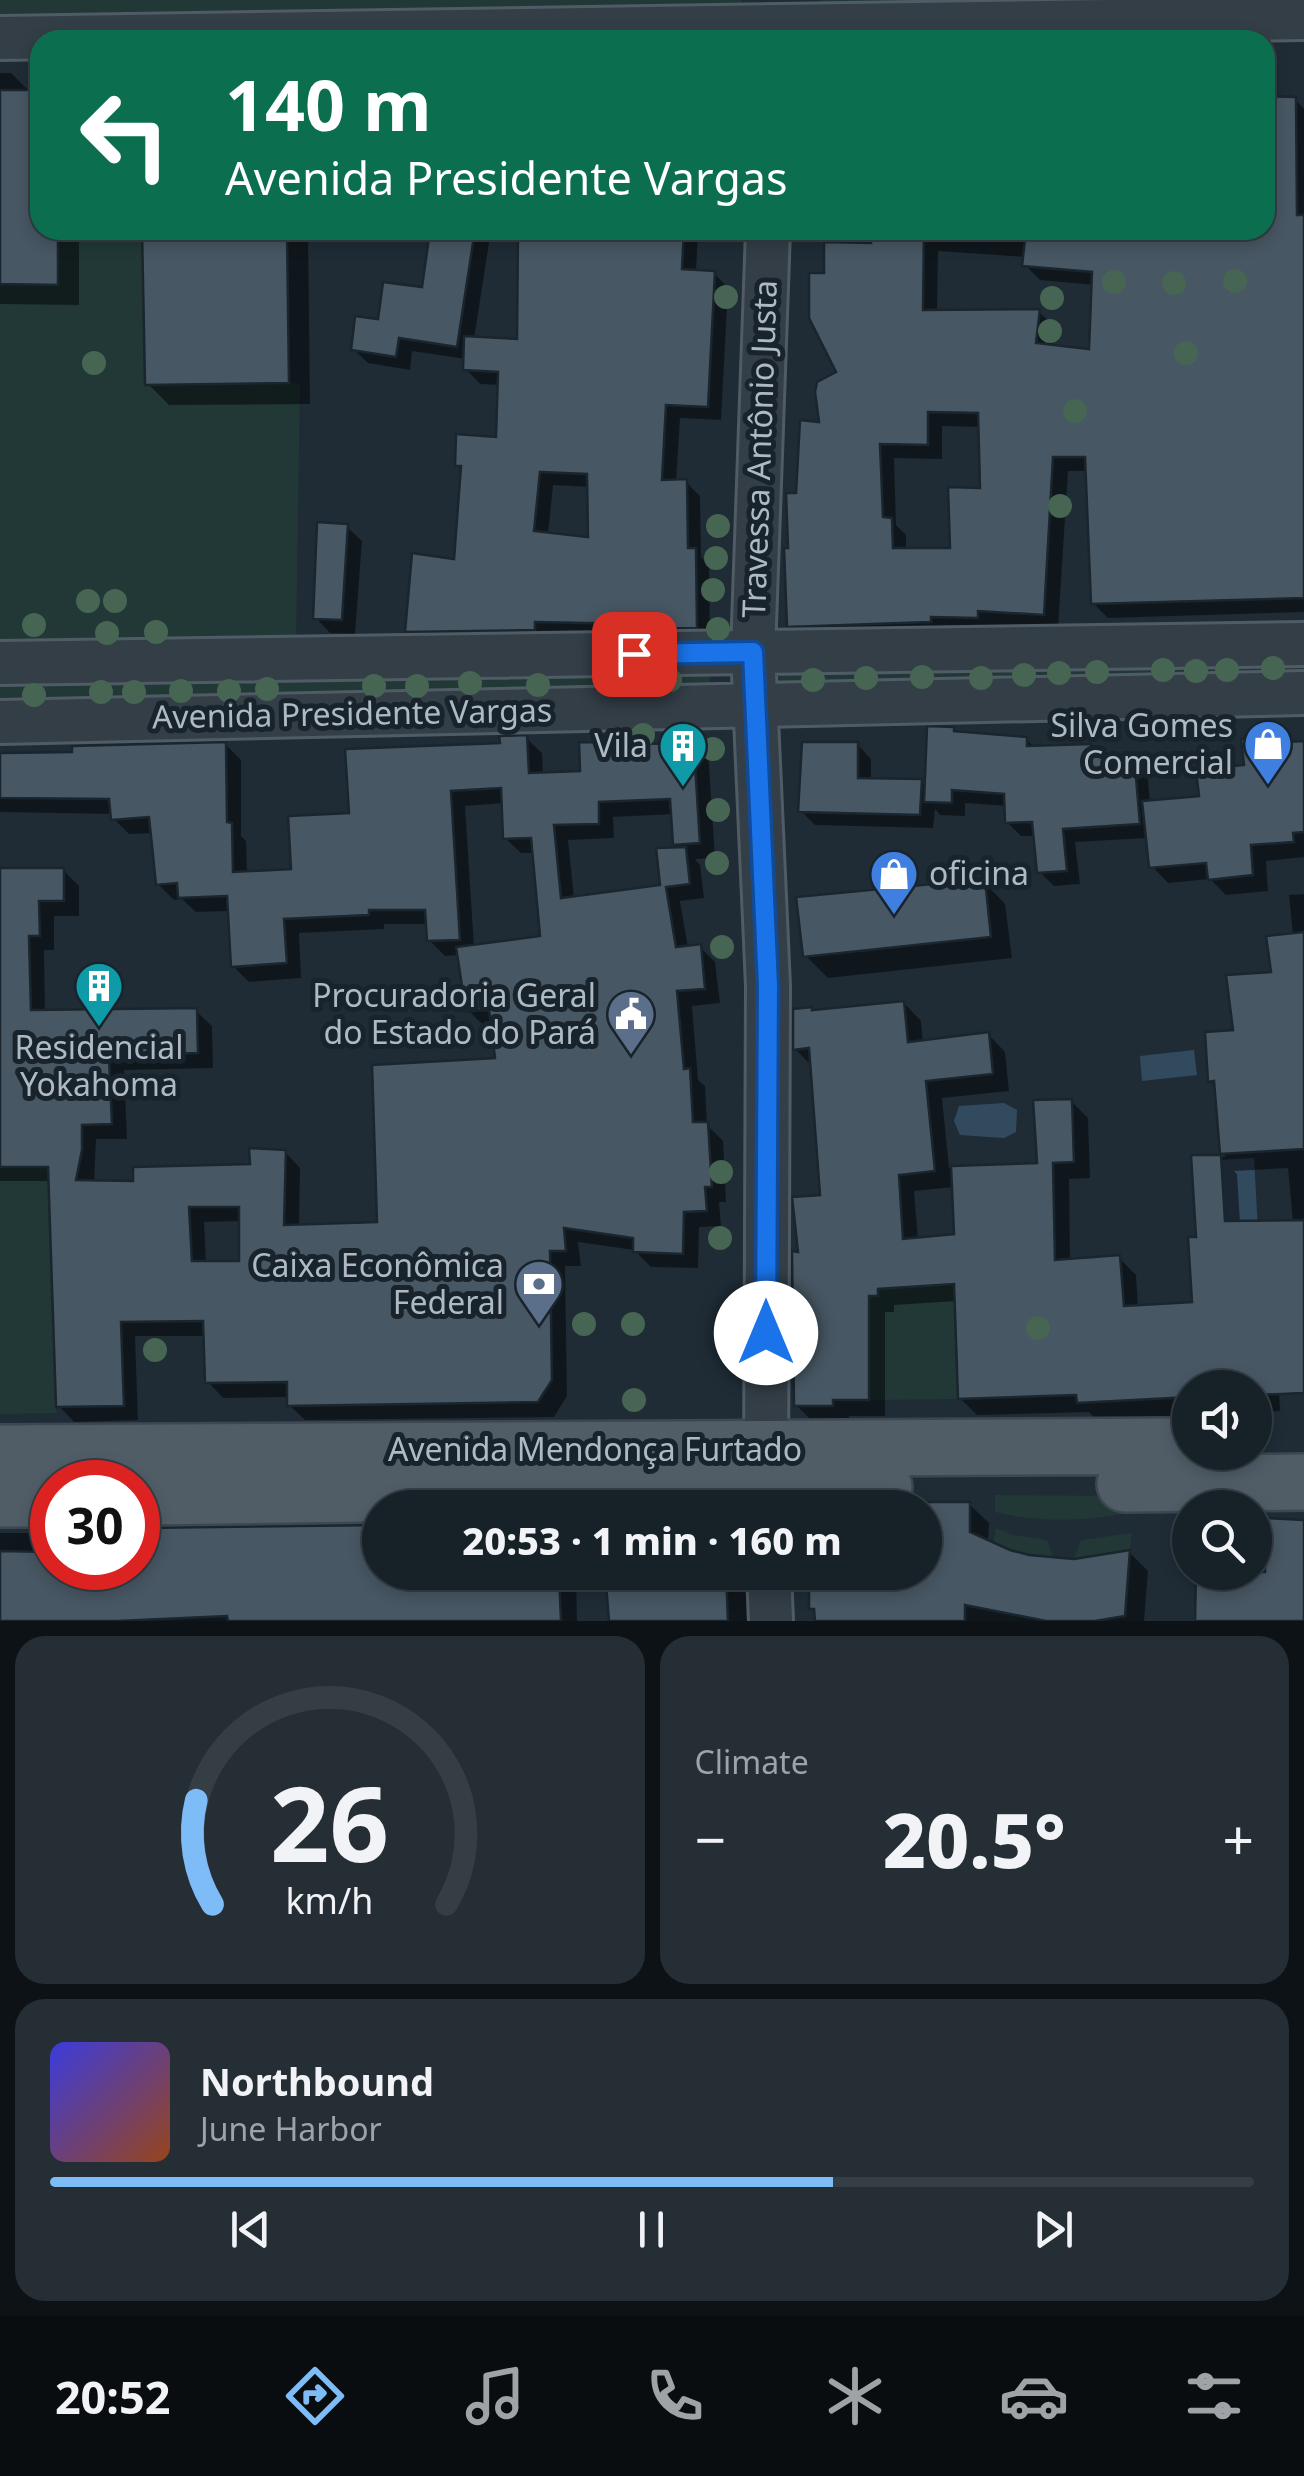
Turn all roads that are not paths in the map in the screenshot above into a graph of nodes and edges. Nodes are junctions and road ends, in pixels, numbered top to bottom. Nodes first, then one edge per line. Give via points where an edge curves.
1 (1304, 18) edge
2 (794, 23) edge
3 (423, 30) edge
4 (30, 37) edge
5 (0, 38) edge
6 (768, 240) edge
7 (1304, 644) edge
8 (753, 652) junction
9 (0, 663) edge
10 (1304, 693) edge
11 (754, 706) junction
12 (0, 722) edge
13 (1304, 1445) edge
14 (1272, 1446) edge
15 (1172, 1448) edge
16 (0, 1453) edge
17 (766, 1482) edge
18 (1304, 1482) edge
19 (160, 1496) edge
20 (30, 1498) edge
21 (0, 1499) edge
22 (770, 1590) edge
23 (771, 1621) edge

1 - 2 street
2 - 3 street
4 - 5 street
6 - 8 street, Travessa Antônio Justa
7 - 8 street, Avenida Presidente Vargas
8 - 9 street, Avenida Presidente Vargas
8 - 11 street, Travessa Antônio Justa
10 - 11 street, Avenida Presidente Vargas
11 - 12 street, Avenida Presidente Vargas
11 - 17 street, Travessa Antônio Justa via 768,986
13 - 14 main road
15 - 17 main road, Avenida Mendonça Furtado
16 - 17 main road, Avenida Mendonça Furtado
17 - 18 main road, Avenida Mendonça Furtado
17 - 19 main road, Avenida Mendonça Furtado
20 - 21 main road
22 - 23 street

